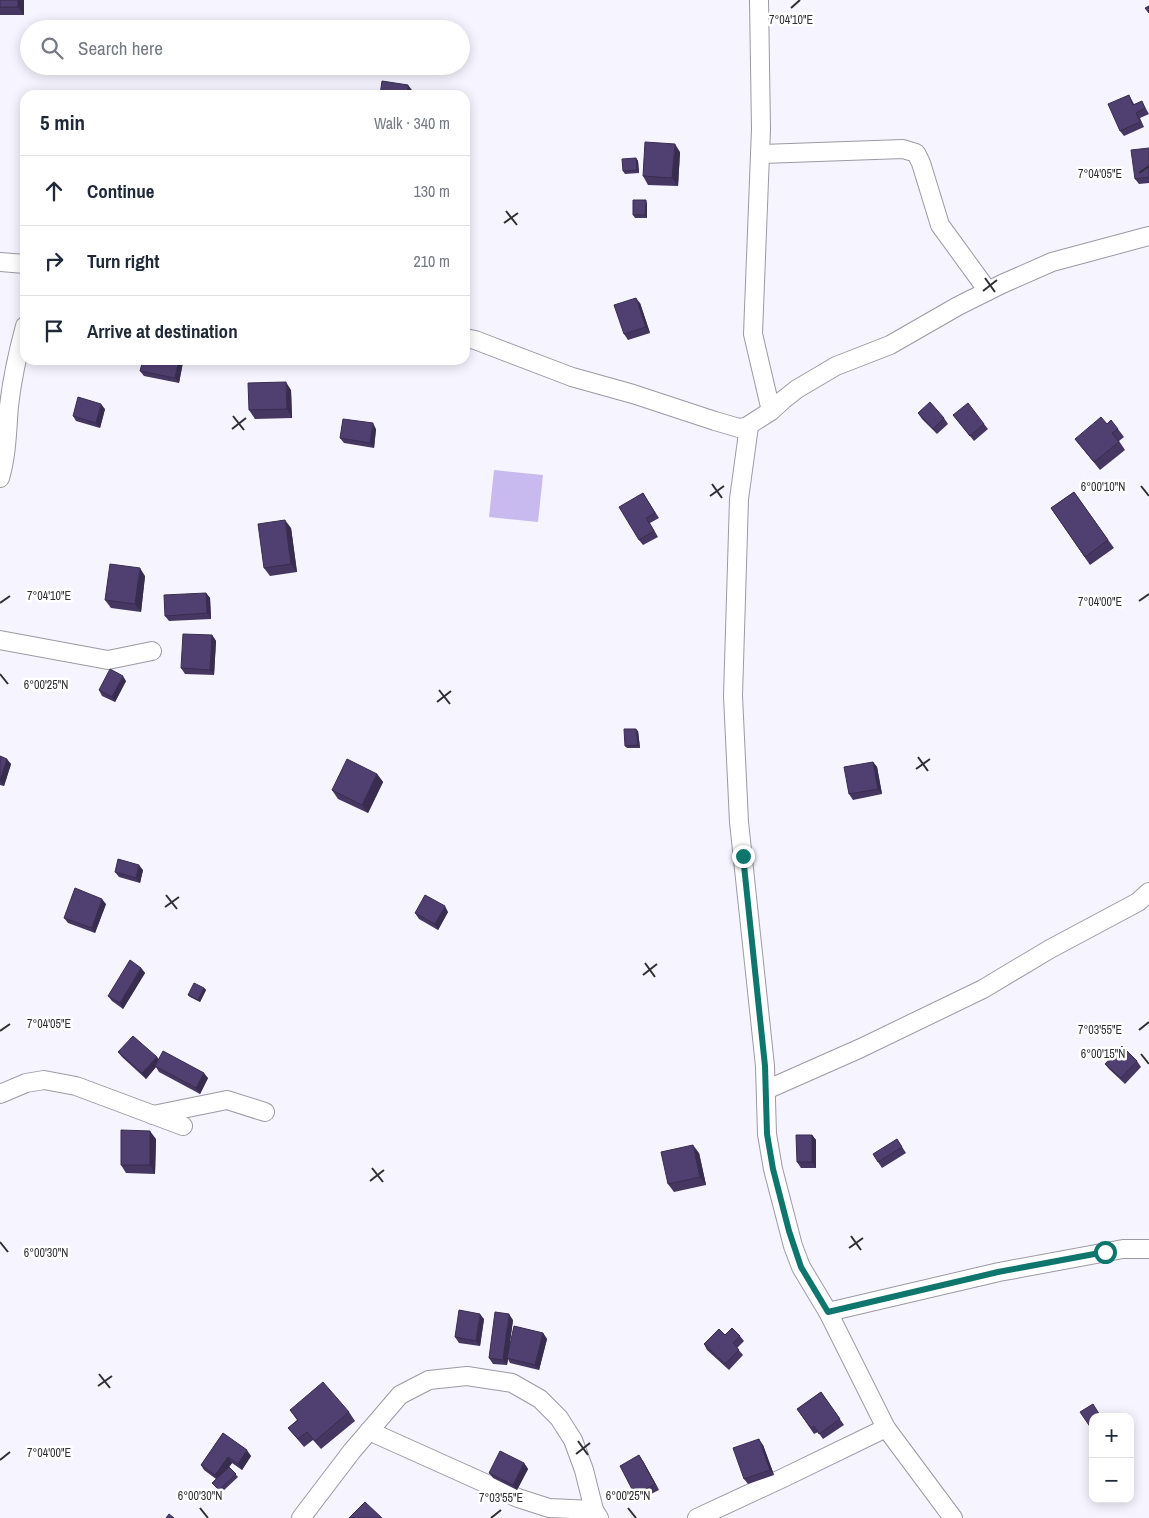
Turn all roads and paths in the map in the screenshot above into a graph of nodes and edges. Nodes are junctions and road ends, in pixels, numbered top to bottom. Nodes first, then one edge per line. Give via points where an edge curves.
1 (759, 0) edge
2 (760, 154) junction
3 (1149, 236) edge
4 (0, 262) edge
5 (20, 264) edge
6 (988, 291) junction
7 (470, 339) edge
8 (20, 348) edge
9 (772, 412) junction
10 (749, 426) junction
11 (0, 478) edge
12 (0, 640) edge
13 (152, 651) dead end
14 (1149, 892) edge
15 (766, 1090) junction
16 (0, 1094) edge
17 (264, 1112) dead end
18 (152, 1115) junction
19 (183, 1126) dead end
20 (1149, 1249) edge
21 (828, 1312) junction
22 (886, 1428) junction
23 (369, 1431) junction
24 (596, 1514) edge
25 (301, 1518) edge
26 (697, 1518) edge
27 (953, 1518) edge

1 - 2 street
2 - 6 street via 903,149 916,153 940,225
2 - 9 street via 753,334
3 - 6 street via 1052,262
4 - 5 street
6 - 9 street via 890,345 836,366 797,389
7 - 10 street via 572,377 739,428
8 - 11 street
9 - 10 street
10 - 15 street via 739,499 733,696 739,822
12 - 13 street via 108,660
14 - 15 street via 1138,902 983,989
15 - 21 street via 767,1134 785,1217 801,1267
16 - 18 street via 26,1083 44,1080 76,1086
17 - 18 street via 227,1100
18 - 19 street
20 - 21 street via 1123,1249 998,1272
21 - 22 street
22 - 26 street
22 - 27 street
23 - 24 street via 518,1498 548,1508
23 - 24 street via 400,1395 429,1380 467,1376 512,1383 540,1399 559,1418 573,1440
23 - 25 street

